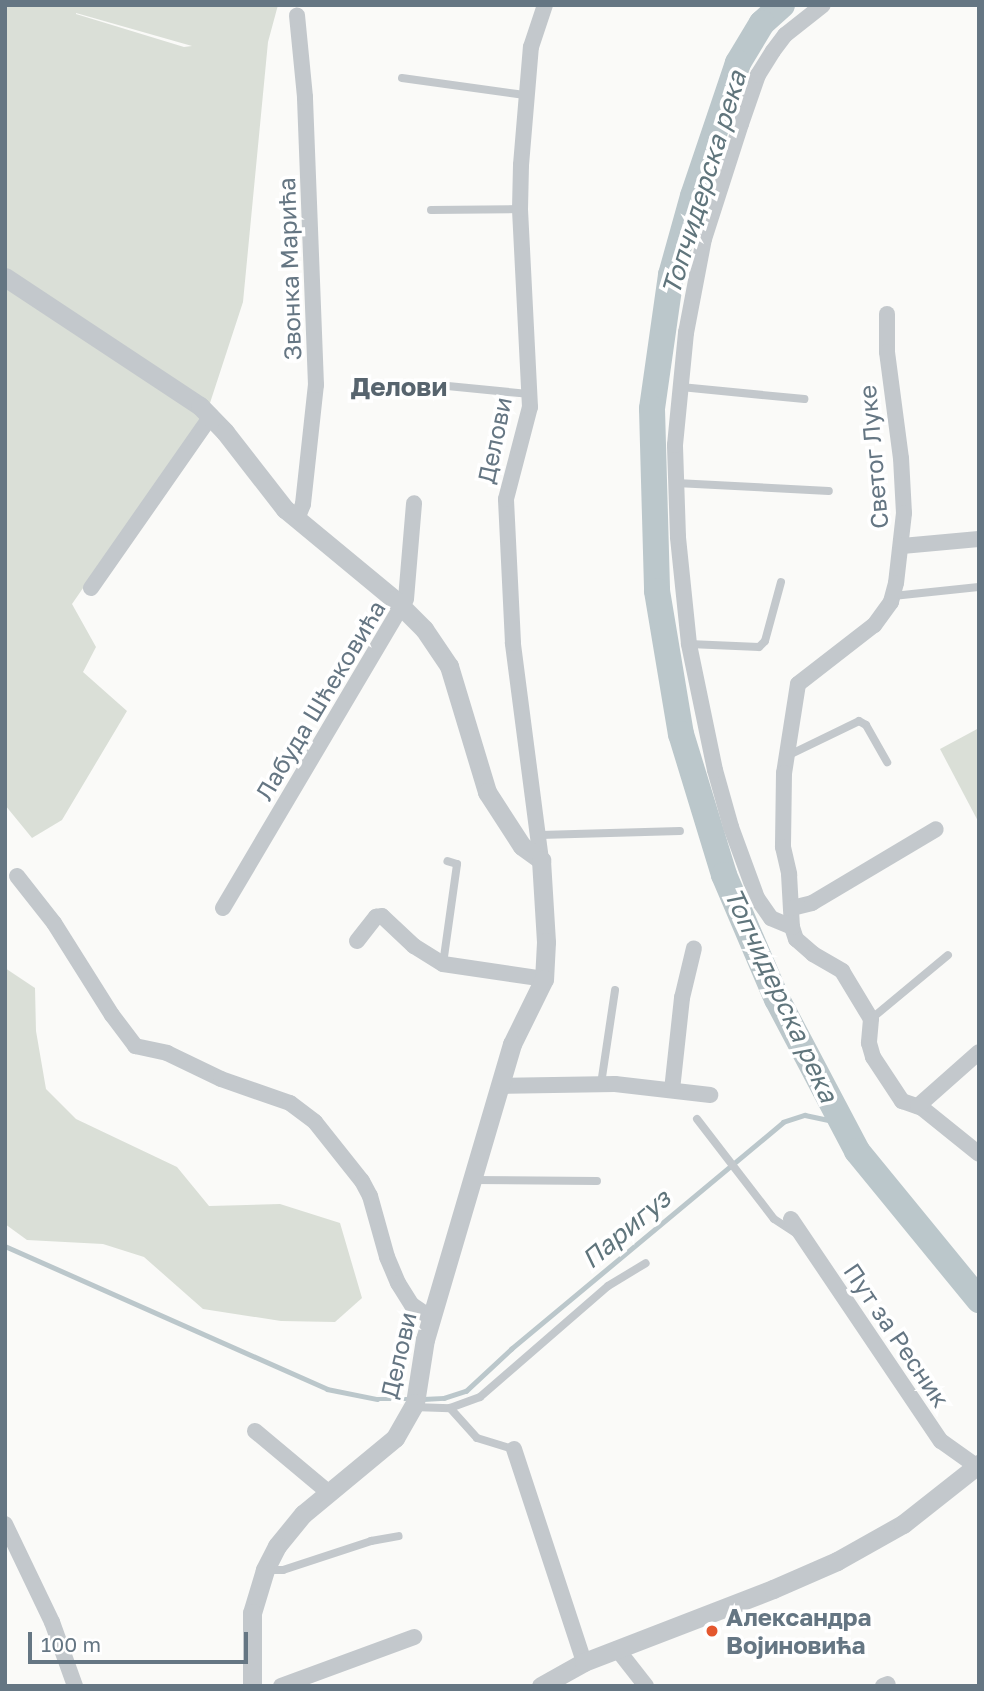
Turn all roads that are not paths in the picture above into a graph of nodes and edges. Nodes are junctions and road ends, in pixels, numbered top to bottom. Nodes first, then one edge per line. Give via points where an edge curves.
1 (545, 5) edge
2 (823, 5) edge
3 (297, 15) dead end
4 (402, 78) dead end
5 (525, 95) junction
6 (520, 209) junction
7 (431, 210) dead end
8 (5, 277) edge
9 (887, 314) dead end
10 (417, 383) dead end
11 (681, 387) junction
12 (530, 394) junction
13 (804, 399) dead end
14 (211, 416) junction
15 (676, 483) junction
16 (830, 491) dead end
17 (414, 503) dead end
18 (297, 519) junction
19 (979, 539) edge
20 (902, 546) junction
21 (781, 582) dead end
22 (979, 587) edge
23 (91, 588) dead end
24 (893, 596) junction
25 (402, 607) junction
26 (689, 643) junction
27 (787, 756) junction
28 (887, 762) dead end
29 (936, 829) dead end
30 (680, 831) dead end
31 (540, 835) junction
32 (541, 860) junction
33 (447, 861) dead end
34 (17, 876) dead end
35 (223, 908) dead end
36 (792, 908) junction
37 (792, 927) junction
38 (357, 941) dead end
39 (694, 948) dead end
40 (948, 955) dead end
41 (443, 964) junction
42 (544, 979) junction
43 (615, 990) dead end
44 (870, 1019) junction
45 (979, 1052) edge
46 (601, 1084) junction
47 (500, 1086) junction
48 (672, 1090) junction
49 (710, 1095) dead end
50 (918, 1106) junction
51 (697, 1119) dead end
52 (979, 1154) edge
53 (473, 1180) junction
54 (597, 1181) dead end
55 (791, 1219) dead end
56 (803, 1237) junction
57 (646, 1263) dead end
58 (431, 1318) junction
59 (414, 1405) junction
60 (450, 1408) junction
61 (255, 1431) dead end
62 (514, 1449) joint
63 (978, 1466) edge
64 (328, 1492) junction
65 (5, 1524) edge
66 (399, 1536) dead end
67 (265, 1570) junction
68 (414, 1637) dead end
69 (617, 1649) junction
70 (584, 1662) junction
71 (75, 1686) edge
72 (252, 1686) edge
73 (281, 1686) edge
74 (541, 1686) edge
75 (646, 1686) edge

1 - 5 street, Делови via 531,47
2 - 11 street via 785,35 758,75 704,239
3 - 18 street, Звонка Марића via 305,97 316,385 303,504
4 - 5 lane
5 - 6 street, Делови
6 - 7 lane
6 - 12 street, Делови
8 - 14 street via 172,385
9 - 20 street, Светог Луке via 887,352 901,458
10 - 12 lane
11 - 13 lane
11 - 15 street
12 - 31 street, Делови via 524,436 506,499 513,643
14 - 18 street
14 - 23 street
15 - 16 lane
15 - 26 street
17 - 25 street, Лабуда Шћековића via 409,591
18 - 25 street
19 - 20 street
20 - 24 street, Светог Луке
21 - 26 lane via 760,647
22 - 24 lane
24 - 27 street, Светог Луке via 874,625 799,684
25 - 32 street via 436,643 449,666 487,792 522,846
25 - 35 street, Лабуда Шћековића
26 - 37 street via 706,734 740,854 765,912
27 - 28 lane via 859,721 866,725
27 - 36 street, Светог Луке via 783,847
29 - 36 street via 812,903
30 - 31 lane
31 - 32 street, Делови
32 - 42 street, Делови
33 - 41 lane via 457,864
34 - 58 street via 137,1048 167,1053 290,1104 315,1122 370,1196 398,1283 412,1305
36 - 37 street, Светог Луке
37 - 44 street via 807,951 842,971
38 - 41 street via 376,917 382,916 414,946
39 - 48 street via 682,998
40 - 44 lane
41 - 42 street
42 - 47 street, Делови via 512,1044
43 - 46 lane
44 - 50 street via 873,1057 902,1101
45 - 50 street
46 - 47 street
46 - 48 street
47 - 53 street, Делови
48 - 49 street
50 - 52 street
51 - 56 lane via 774,1219
53 - 54 lane
53 - 58 street, Делови
55 - 56 street, Пут за Ресник
56 - 63 street, Пут за Ресник via 941,1441
57 - 60 lane via 608,1286 480,1397
58 - 59 street, Делови
59 - 60 lane
59 - 64 street, Делови via 395,1438
60 - 62 lane via 477,1438
61 - 64 street
62 - 70 street
63 - 69 street via 902,1524 836,1561
64 - 67 street, Делови via 288,1529
65 - 71 street via 52,1622
66 - 67 lane via 283,1570
67 - 72 street, Делови via 252,1613
68 - 73 street
69 - 70 street
69 - 75 street
70 - 74 street

